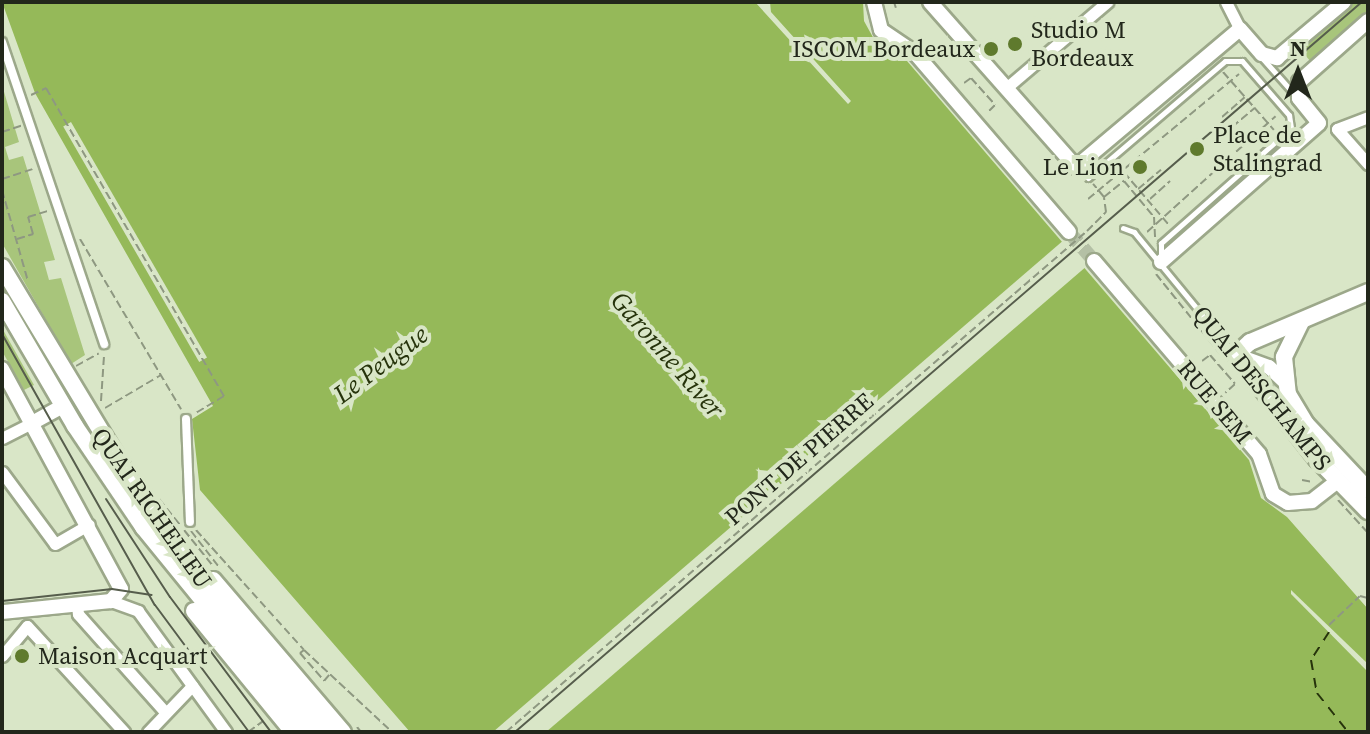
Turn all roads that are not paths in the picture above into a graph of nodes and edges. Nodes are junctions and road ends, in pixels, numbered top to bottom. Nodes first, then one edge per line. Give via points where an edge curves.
1 (874, 2) edge
2 (930, 2) edge
3 (1107, 2) edge
4 (1226, 2) edge
5 (1344, 2) edge
6 (1368, 21) edge
7 (1240, 29) junction
8 (2, 42) edge
9 (1262, 54) junction
10 (1006, 88) junction
11 (1299, 98) junction
12 (1368, 117) edge
13 (1319, 123) junction
14 (1337, 129) junction
15 (1368, 164) edge
16 (1079, 167) junction
17 (1123, 228) dead end
18 (1069, 232) tunnel mouth
19 (1094, 261) tunnel mouth
20 (1161, 262) junction
21 (2, 267) edge
22 (1368, 292) edge
23 (2, 301) edge
24 (1302, 321) junction
25 (104, 344) dead end
26 (1236, 355) junction
27 (2, 369) edge
28 (1284, 381) junction
29 (63, 406) junction
30 (186, 419) road end
31 (32, 423) junction
32 (2, 438) edge
33 (1341, 464) junction
34 (2, 472) edge
35 (1338, 481) junction
36 (1368, 489) edge
37 (1368, 511) edge
38 (155, 519) junction
39 (190, 522) road end
40 (89, 524) junction
41 (111, 601) junction
42 (77, 605) junction
43 (26, 610) junction
44 (2, 612) edge
45 (27, 626) junction
46 (2, 656) edge
47 (192, 686) junction
48 (166, 713) junction
49 (124, 732) edge
50 (148, 732) edge
51 (226, 732) edge
52 (293, 732) edge
53 (310, 732) edge
54 (327, 732) edge
55 (343, 732) edge

1 - 18 street via 881,30 915,53
2 - 10 street
3 - 10 street
4 - 7 street
5 - 9 street via 1283,54 1273,59
6 - 11 street via 1303,77
7 - 9 street
7 - 16 street
8 - 25 street
9 - 11 lane via 1274,77
10 - 16 street
11 - 13 street
12 - 14 street
13 - 14 street
13 - 20 street
14 - 15 street
16 - 20 lane via 1088,178 1230,59 1242,61 1285,109 1292,124 1289,133 1161,243
17 - 20 lane
19 - 35 street, RUE SEM via 1259,454 1273,494 1288,503 1312,501
20 - 26 lane, QUAI DESCHAMPS
21 - 38 main road, QUAI RICHELIEU via 87,399
22 - 24 main road
23 - 29 main road, QUAI RICHELIEU
24 - 26 main road via 1250,342
24 - 28 main road, QUAI DESCHAMPS via 1284,357
26 - 28 street via 1269,367
26 - 35 main road, QUAI DESCHAMPS
27 - 31 street
28 - 33 main road, QUAI DESCHAMPS via 1306,424
29 - 31 street
29 - 38 main road, QUAI RICHELIEU
30 - 39 street
31 - 32 street
31 - 40 street
33 - 35 street
33 - 36 main road, QUAI DESCHAMPS
34 - 40 street via 55,544
35 - 36 street
35 - 37 main road, QUAI DESCHAMPS
38 - 52 main road via 198,617
38 - 53 main road, QUAI RICHELIEU
38 - 54 main road, QUAI RICHELIEU
38 - 55 main road
40 - 41 street via 121,585
41 - 42 street
41 - 47 street via 138,611
42 - 43 street
42 - 48 street via 78,614
43 - 44 street
43 - 45 street
45 - 46 street
45 - 49 street
47 - 48 street
47 - 51 street
48 - 50 street

